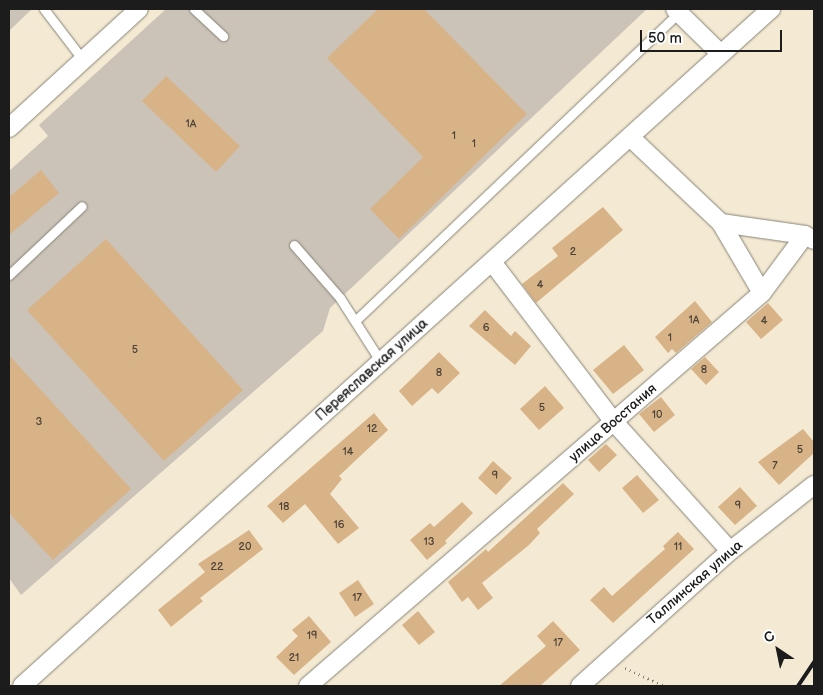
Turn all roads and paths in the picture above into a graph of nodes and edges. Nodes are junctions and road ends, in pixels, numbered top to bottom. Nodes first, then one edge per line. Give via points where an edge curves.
1 (44, 9) edge
2 (139, 9) edge
3 (194, 9) edge
4 (771, 9) edge
5 (677, 10) edge
6 (224, 36) dead end
7 (721, 54) junction
8 (83, 60) junction
9 (9, 128) edge
10 (630, 137) junction
11 (82, 206) dead end
12 (721, 223) junction
13 (810, 238) edge
14 (294, 245) dead end
15 (492, 262) junction
16 (9, 275) edge
17 (762, 293) junction
18 (355, 321) junction
19 (381, 362) junction
20 (614, 422) junction
21 (814, 485) edge
22 (730, 551) junction
23 (608, 661) junction
24 (22, 686) edge
25 (308, 686) edge
26 (580, 686) edge
27 (665, 686) edge

1 - 8 lane
2 - 8 street
3 - 6 lane
4 - 7 street, Переяславская улица
5 - 7 street
5 - 18 lane
7 - 10 street, Переяславская улица
8 - 9 street
10 - 12 street
10 - 15 street, Переяславская улица
11 - 16 lane
12 - 13 street
12 - 17 street
13 - 17 street, улица Восстания
14 - 18 lane via 340,298
15 - 19 street, Переяславская улица
15 - 20 street
17 - 20 street, улица Восстания
18 - 19 lane
19 - 24 street, Переяславская улица
20 - 22 street
20 - 25 street, улица Восстания
21 - 22 street, Таллинская улица
22 - 23 street, Таллинская улица
23 - 26 street, Таллинская улица
23 - 27 path

